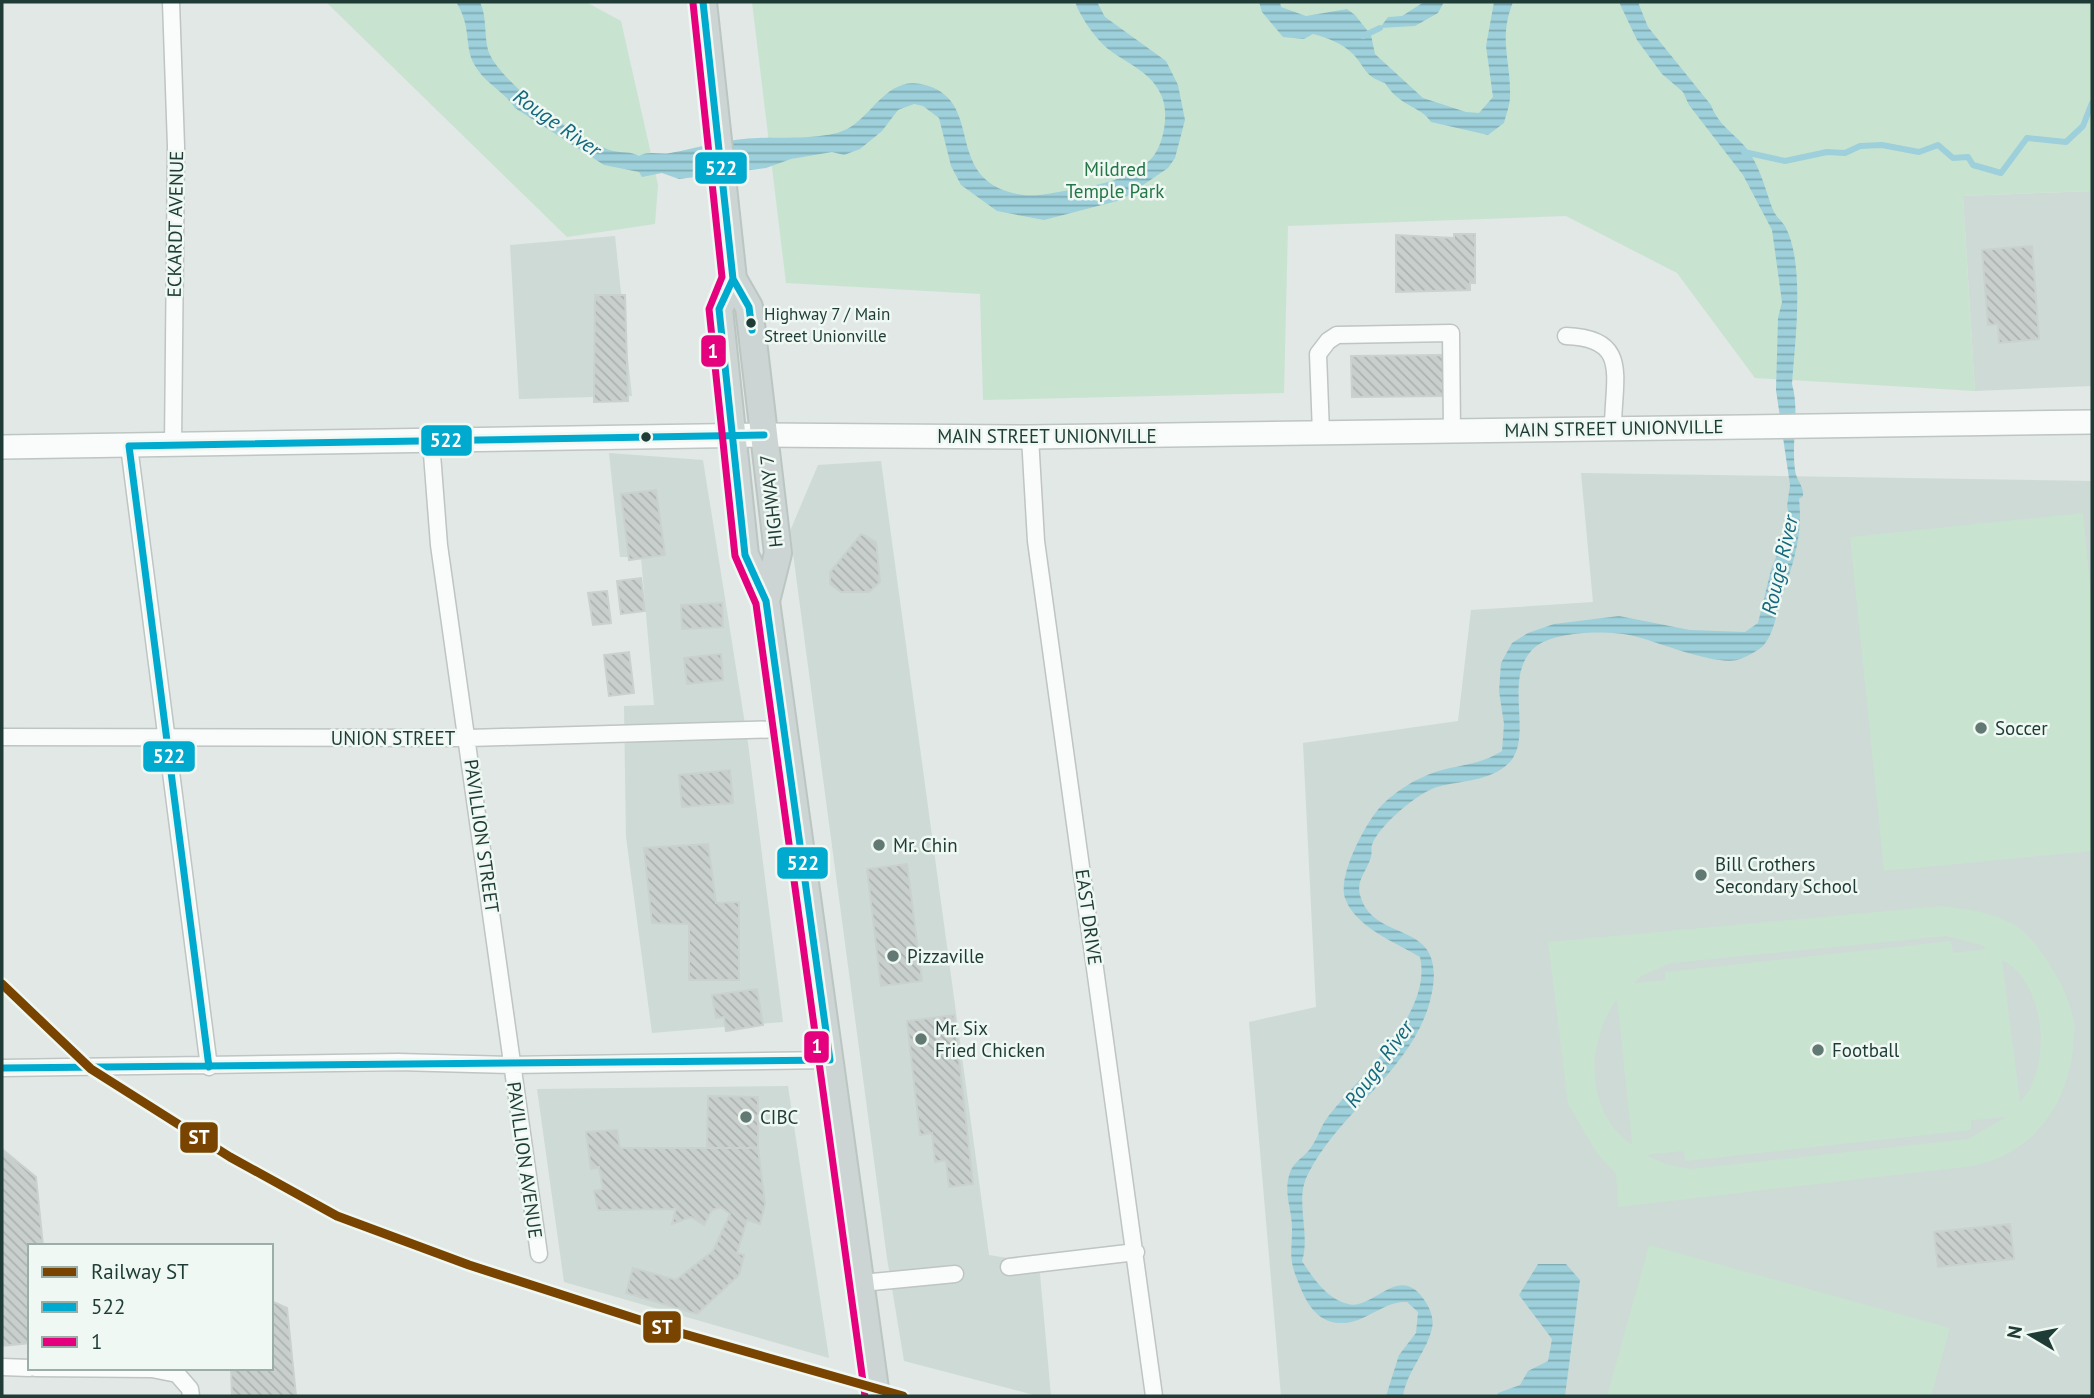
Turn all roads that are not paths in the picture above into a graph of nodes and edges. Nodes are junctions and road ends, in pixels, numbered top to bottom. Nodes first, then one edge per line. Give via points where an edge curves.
1 (171, 2) edge
2 (703, 2) edge
3 (733, 279) junction
4 (1566, 336) dead end
5 (2092, 422) edge
6 (1613, 428) junction
7 (1452, 431) junction
8 (1321, 433) junction
9 (764, 435) junction
10 (733, 436) junction
11 (1030, 437) junction
12 (431, 441) junction
13 (129, 446) junction
14 (173, 446) junction
15 (2, 447) edge
16 (766, 601) junction
17 (785, 729) junction
18 (2, 737) edge
19 (168, 737) junction
20 (468, 738) junction
21 (830, 1060) junction
22 (512, 1065) junction
23 (209, 1067) junction
24 (2, 1068) edge
25 (1136, 1252) junction
26 (539, 1254) dead end
27 (1009, 1268) dead end
28 (956, 1274) dead end
29 (862, 1283) junction
30 (2, 1367) edge
31 (28, 1368) edge
32 (157, 1370) edge
33 (191, 1396) edge
34 (876, 1396) edge
35 (1154, 1396) edge

1 - 14 street, ECKARDT AVENUE via 176,146
2 - 3 main road, HIGHWAY 7
3 - 9 main road, HIGHWAY 7 via 749,307
3 - 10 main road, HIGHWAY 7 via 719,309
4 - 6 street via 1598,340 1610,350
5 - 6 main road, MAIN STREET UNIONVILLE
6 - 7 main road, MAIN STREET UNIONVILLE
7 - 8 main road, MAIN STREET UNIONVILLE
7 - 8 street via 1451,333 1337,335 1328,341 1318,354
8 - 11 main road, MAIN STREET UNIONVILLE
9 - 10 main road, MAIN STREET UNIONVILLE
9 - 11 main road, MAIN STREET UNIONVILLE
9 - 16 main road, HIGHWAY 7 via 778,553
10 - 12 main road, MAIN STREET UNIONVILLE
10 - 16 main road, HIGHWAY 7 via 745,555
11 - 25 street, EAST DRIVE via 1042,588
12 - 14 main road, MAIN STREET UNIONVILLE
12 - 20 street, PAVILLION STREET via 436,518
13 - 14 main road, MAIN STREET UNIONVILLE
13 - 15 main road, MAIN STREET UNIONVILLE
13 - 19 street
16 - 17 main road, HIGHWAY 7
17 - 20 street, UNION STREET
17 - 21 main road, HIGHWAY 7
18 - 19 street, UNION STREET
19 - 20 street, UNION STREET
19 - 23 street
20 - 22 street, PAVILLION STREET
21 - 22 street
21 - 29 main road, HIGHWAY 7
22 - 23 street via 398,1062
22 - 26 street, PAVILLION AVENUE
23 - 24 street
25 - 27 street
25 - 35 street, EAST DRIVE
28 - 29 street
29 - 34 main road, HIGHWAY 7
30 - 31 street
32 - 33 street via 177,1374

